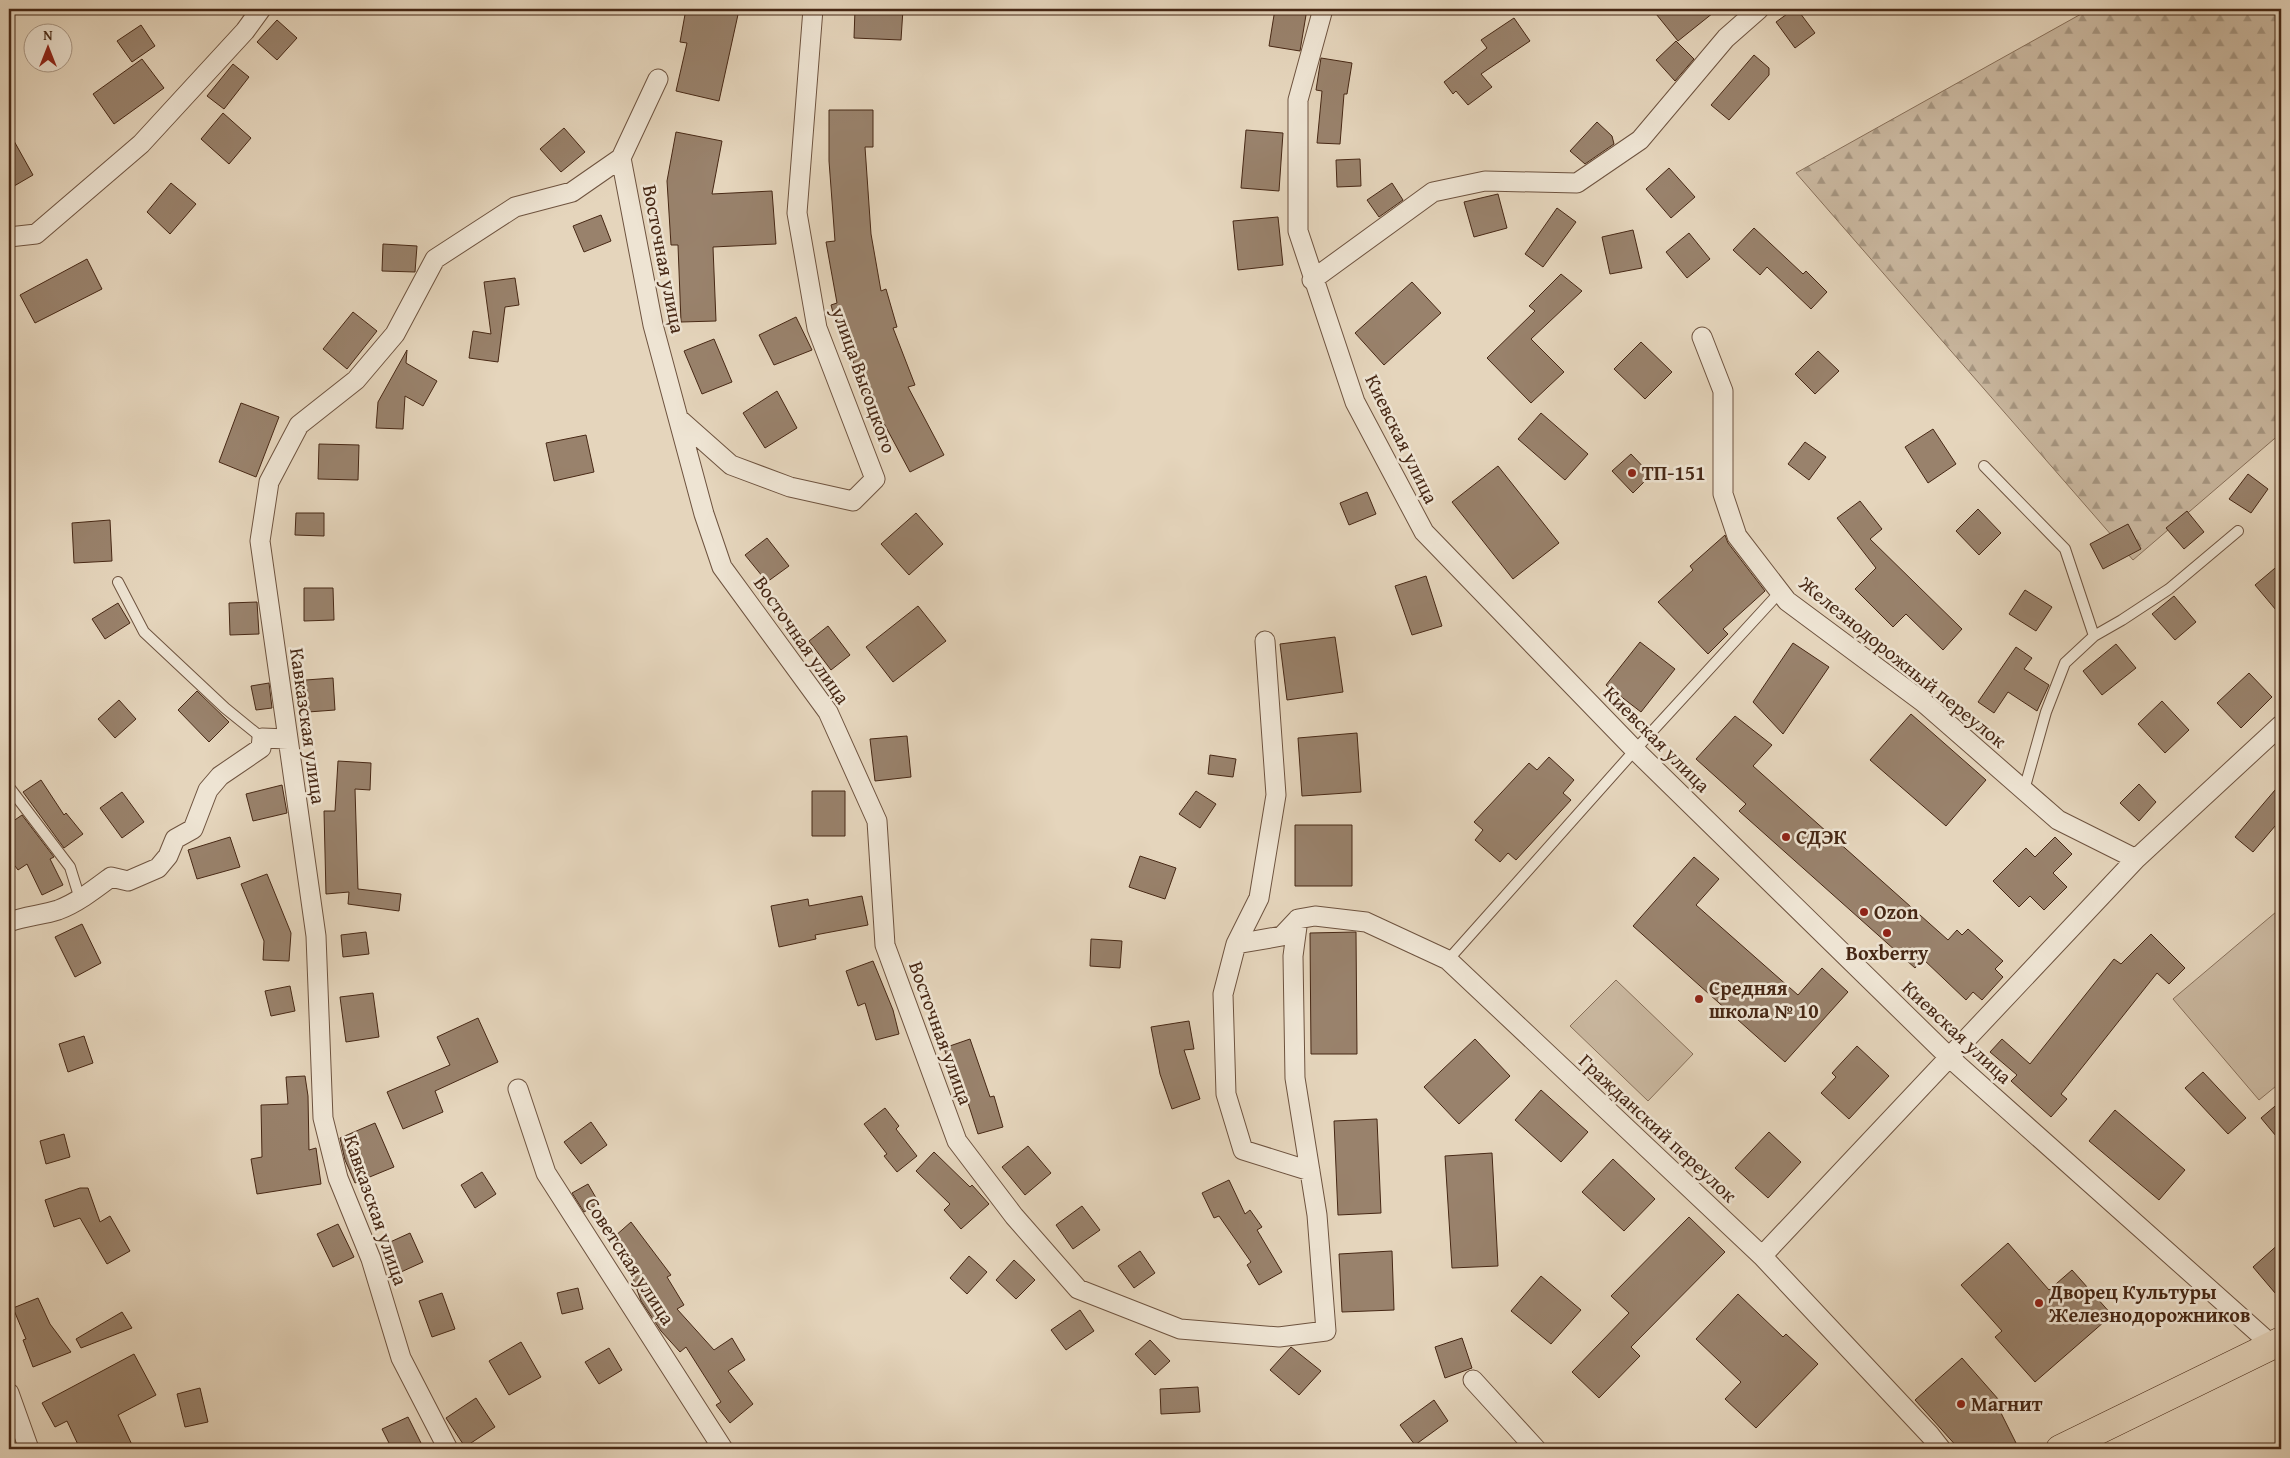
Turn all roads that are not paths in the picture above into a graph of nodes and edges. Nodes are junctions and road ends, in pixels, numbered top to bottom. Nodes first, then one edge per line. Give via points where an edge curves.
1 (261, 9) edge
2 (813, 9) edge
3 (1323, 9) edge
4 (1759, 9) edge
5 (658, 79) dead end
6 (621, 158) junction
7 (9, 236) edge
8 (1312, 280) junction
9 (1702, 337) dead end
10 (678, 418) junction
11 (1984, 466) dead end
12 (2238, 531) dead end
13 (118, 582) dead end
14 (1780, 592) junction
15 (2094, 636) junction
16 (1265, 641) dead end
17 (2281, 725) edge
18 (262, 738) junction
19 (288, 739) junction
20 (1635, 750) junction
21 (9, 787) edge
22 (2024, 790) junction
23 (2136, 860) junction
24 (80, 898) junction
25 (1298, 919) junction
26 (9, 922) edge
27 (1236, 944) junction
28 (1448, 960) junction
29 (1950, 1058) junction
30 (518, 1089) dead end
31 (1310, 1171) junction
32 (1762, 1256) junction
33 (2277, 1343) edge
34 (1473, 1380) dead end
35 (9, 1392) edge
36 (29, 1449) edge
37 (448, 1449) edge
38 (723, 1449) edge
39 (1536, 1449) edge
40 (1941, 1449) edge
41 (2060, 1449) edge

1 - 7 street via 245,31 141,144 36,234
2 - 10 street, улица Высоцкого via 797,213 817,328 875,479 853,501 790,488 731,465
3 - 8 street, Киевская улица via 1298,100 1298,232
4 - 8 street via 1726,38 1640,140 1578,183 1485,181 1433,192
5 - 6 street
6 - 10 street, Восточная улица via 653,325
6 - 19 street, Кавказская улица via 572,192 515,208 434,259 394,334 356,380 299,425 269,482 260,541
8 - 20 street, Киевская улица via 1355,402 1424,532
9 - 14 street, Железнодорожный переулок via 1723,391 1723,494 1737,536
10 - 31 street, Восточная улица via 722,568 828,712 877,821 885,945 957,1141 1014,1216 1078,1288 1180,1330 1279,1337 1326,1331 1317,1215
11 - 15 lane via 2065,549
12 - 15 lane via 2170,589
13 - 18 lane via 144,632
14 - 20 lane
14 - 22 street, Железнодорожный переулок via 1787,601 1923,702
15 - 22 lane via 2065,663 2046,712
16 - 27 street via 1276,795 1259,898
17 - 23 street
18 - 19 street
18 - 24 street via 261,748 220,776 208,790 192,829 175,839 168,856 158,868 128,881 111,877
19 - 37 street, Кавказская улица via 316,936 323,1118 338,1178 371,1259 401,1358
20 - 28 lane
20 - 29 street, Киевская улица
21 - 24 lane via 70,867
22 - 23 street, Железнодорожный переулок via 2058,820
23 - 29 street
24 - 26 street via 58,910 26,915
25 - 27 street via 1282,936
25 - 28 street, Гражданский переулок via 1315,916 1366,922
25 - 31 street via 1293,956 1295,1078
27 - 31 street via 1223,994 1226,1094 1243,1150
28 - 32 street, Гражданский переулок
29 - 32 street
29 - 33 street, Киевская улица
30 - 38 street, Советская улица via 546,1173
32 - 40 street, Гражданский переулок
33 - 41 main road
34 - 39 street
35 - 36 street

